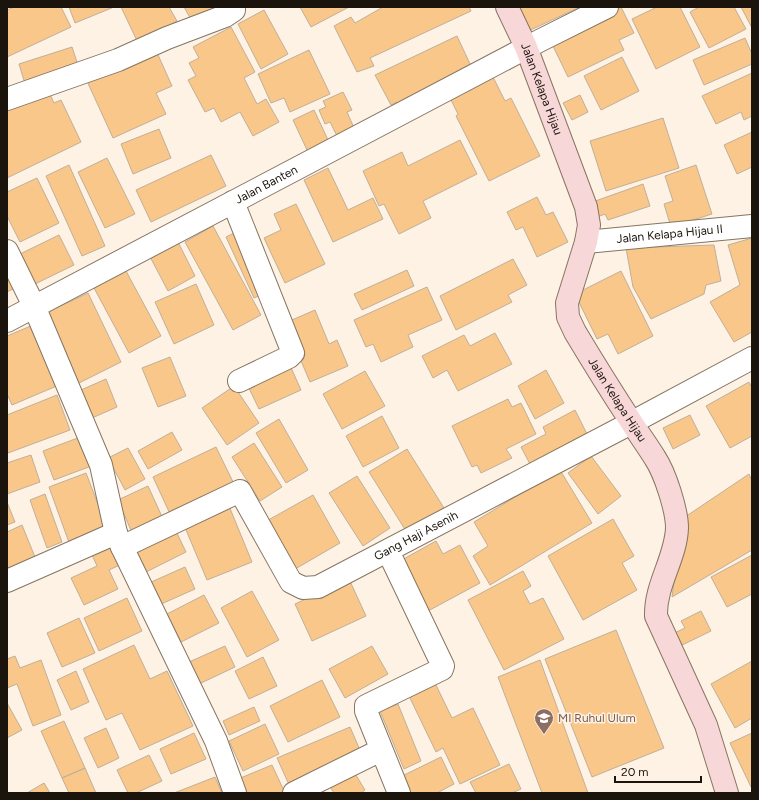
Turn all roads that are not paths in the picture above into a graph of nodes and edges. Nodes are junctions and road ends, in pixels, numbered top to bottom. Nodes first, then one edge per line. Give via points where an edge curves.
1 (234, 7) edge
2 (507, 7) edge
3 (607, 7) edge
4 (526, 47) junction
5 (7, 99) edge
6 (233, 202) junction
7 (752, 226) edge
8 (586, 242) junction
9 (7, 251) edge
10 (34, 306) junction
11 (7, 321) edge
12 (752, 358) edge
13 (240, 381) dead end
14 (631, 423) junction
15 (119, 540) junction
16 (388, 551) junction
17 (7, 581) edge
18 (381, 750) junction
19 (235, 793) edge
20 (294, 793) edge
21 (399, 793) edge
22 (727, 793) edge

1 - 5 street via 234,10 225,16 118,60
2 - 4 street, Jalan Kelapa Hijau
3 - 4 street, Jalan Banten
4 - 6 street, Jalan Banten
4 - 8 street, Jalan Kelapa Hijau via 586,208
6 - 10 street, Jalan Banten
6 - 13 street via 293,353
7 - 8 street, Jalan Kelapa Hijau II
8 - 14 street, Jalan Kelapa Hijau via 567,303 568,317
9 - 10 street
10 - 11 street, Jalan Banten
10 - 15 street via 101,465
12 - 14 street, Gang Haji Asenih
14 - 16 street, Gang Haji Asenih
14 - 22 street, Jalan Kelapa Hijau via 656,459 676,514 677,528 673,552 660,587 656,616 706,725
15 - 16 street, Gang Haji Asenih via 240,491 292,582 303,588 318,587
15 - 17 street
15 - 19 street via 216,741
16 - 18 street via 443,666 442,669 366,706
18 - 20 street
18 - 21 street

